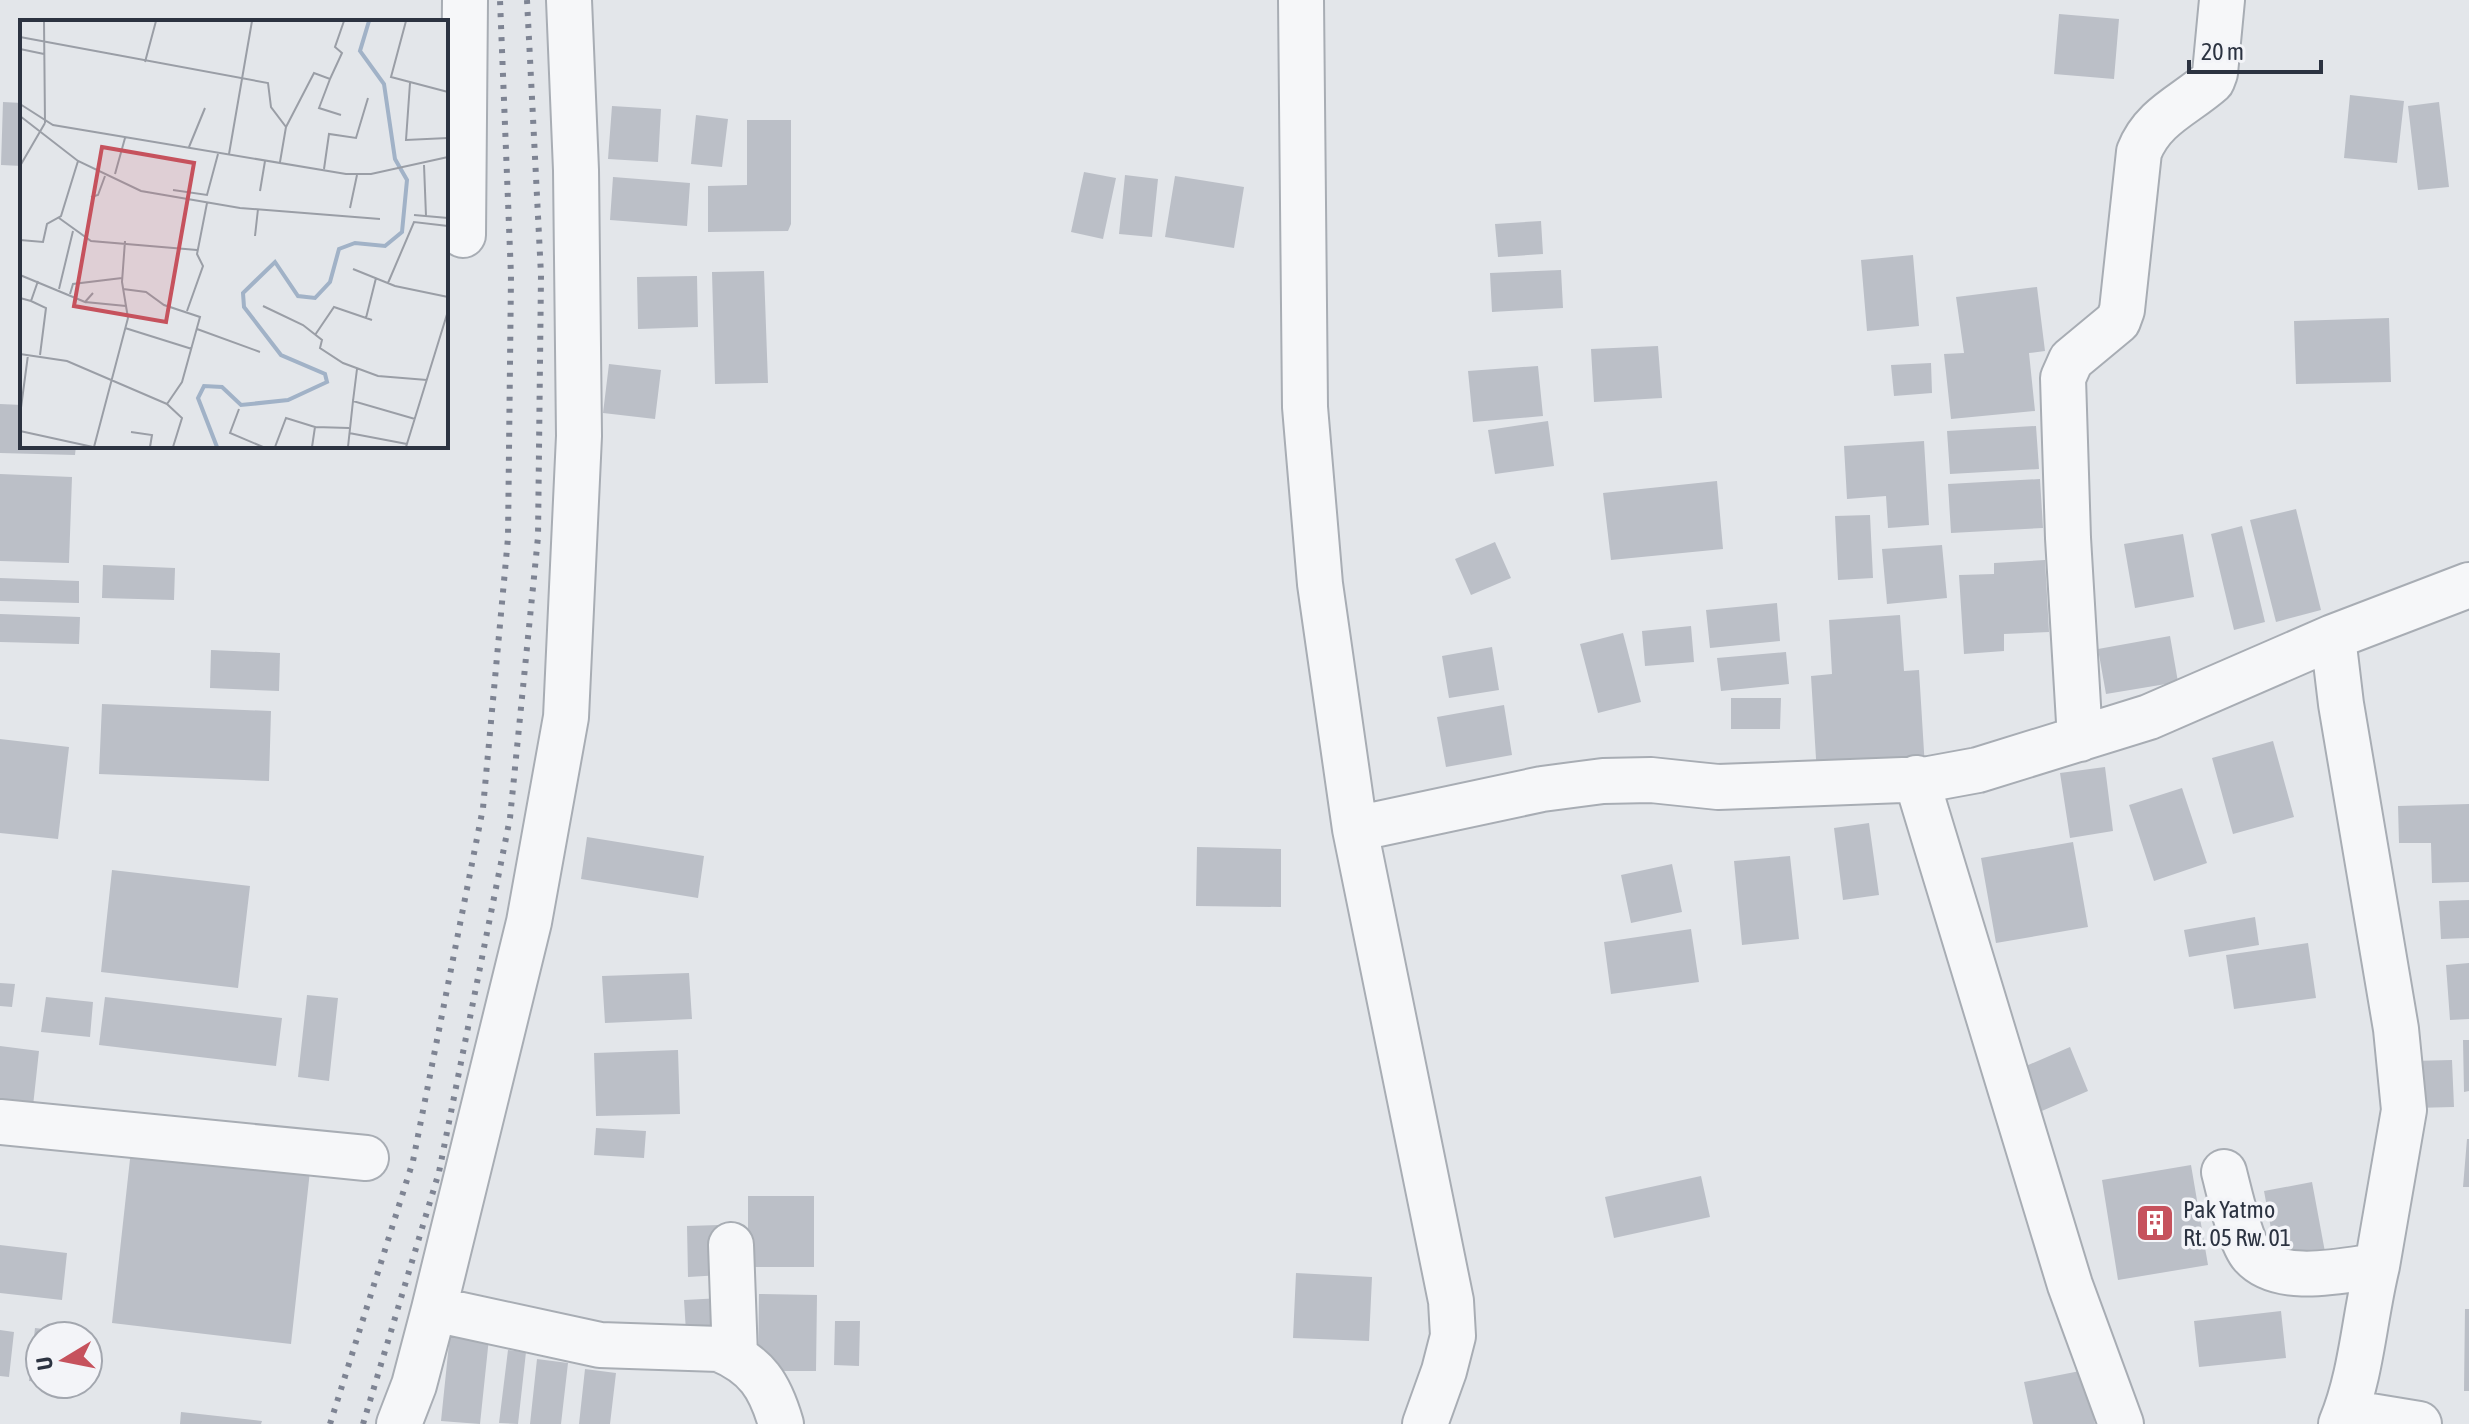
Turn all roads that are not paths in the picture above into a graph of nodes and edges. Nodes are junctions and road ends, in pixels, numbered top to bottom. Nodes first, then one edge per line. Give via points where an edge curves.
1 (465, 0) edge
2 (569, 0) edge
3 (1301, 0) edge
4 (2222, 0) edge
5 (463, 235) dead end
6 (2469, 585) edge
7 (2333, 637) junction
8 (2080, 739) junction
9 (1916, 778) junction
10 (1355, 829) junction
11 (0, 1122) edge
12 (366, 1158) dead end
13 (2224, 1172) dead end
14 (731, 1245) dead end
15 (2377, 1266) junction
16 (434, 1309) junction
17 (735, 1356) junction
18 (2344, 1418) edge
19 (399, 1424) edge
20 (781, 1424) edge
21 (1425, 1424) edge
22 (2121, 1424) edge
23 (2419, 1424) edge

1 - 5 street
2 - 16 street via 579,436 566,717 529,922
3 - 10 street via 1305,407 1320,584
4 - 8 street via 2212,81 2165,114 2139,152 2118,321 2071,360 2063,378
6 - 7 street
7 - 8 street via 2149,717
7 - 15 street via 2404,1110
8 - 9 street via 1978,770
9 - 10 street via 1718,787 1603,781
9 - 22 street via 2070,1285
10 - 21 street via 1451,1301 1453,1336
11 - 12 street
13 - 15 street via 2250,1254 2274,1271 2319,1273
14 - 17 street
15 - 18 street
16 - 17 street via 600,1345 719,1349
16 - 19 street
17 - 20 street via 769,1389
18 - 23 street

